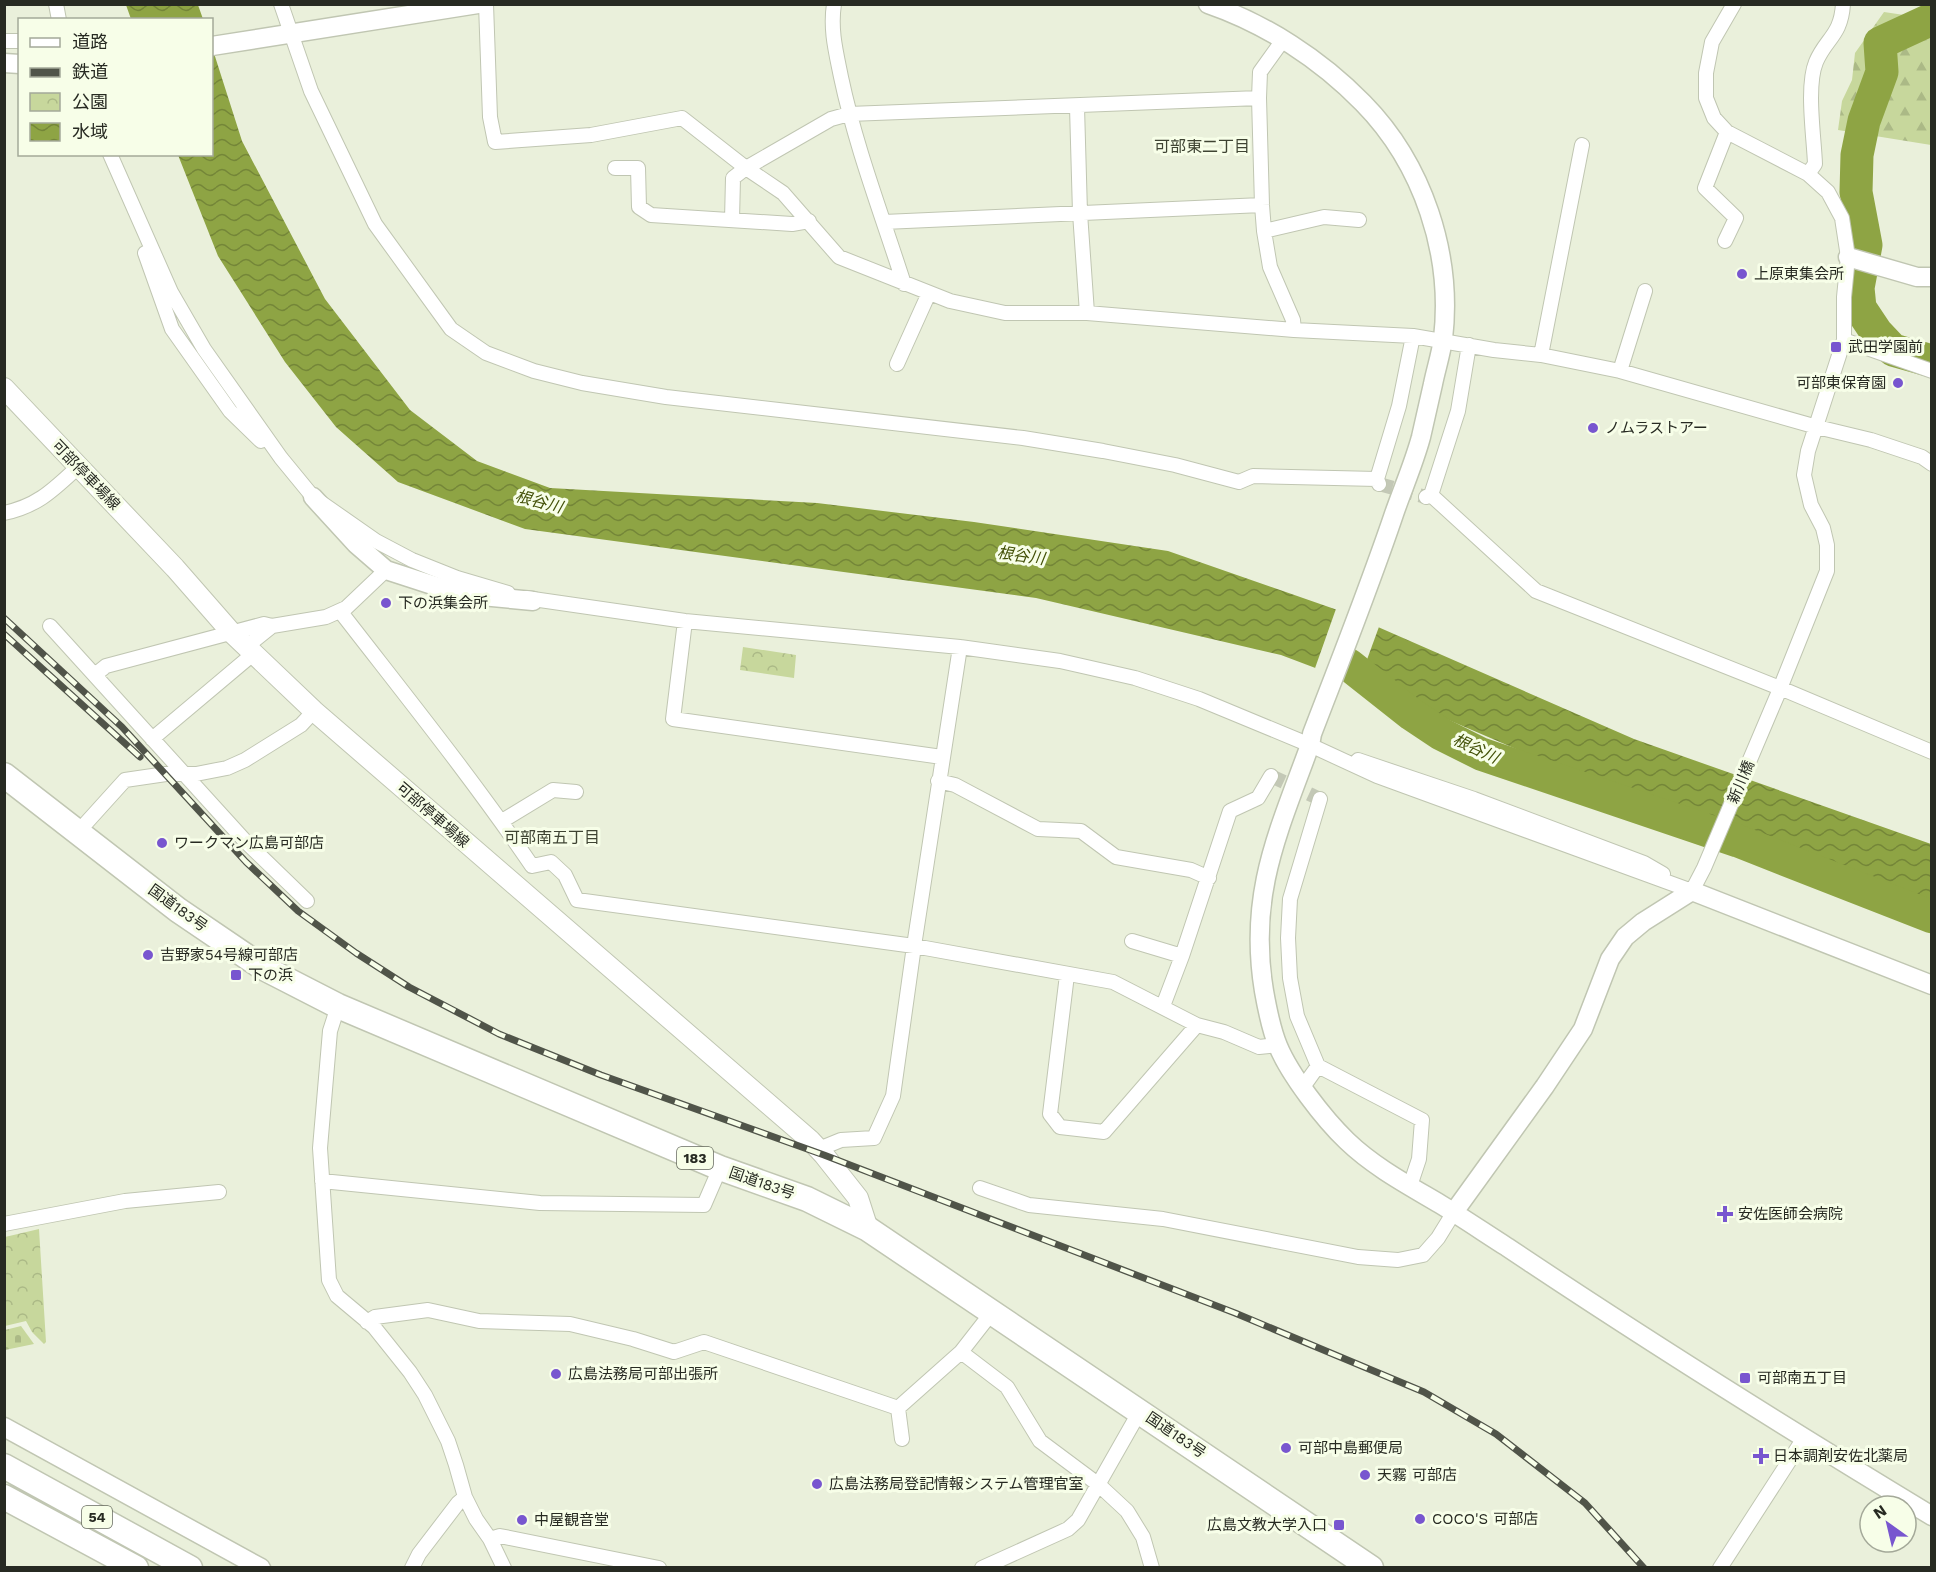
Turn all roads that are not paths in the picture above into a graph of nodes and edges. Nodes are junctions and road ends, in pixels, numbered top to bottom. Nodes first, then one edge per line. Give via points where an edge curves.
1 (281, 4) edge
2 (478, 4) edge
3 (486, 4) edge
4 (834, 4) edge
5 (1208, 4) edge
6 (1843, 4) edge
7 (1728, 7) edge
8 (1231, 8) edge
9 (285, 34) junction
10 (1283, 40) junction
11 (213, 46) edge
12 (1258, 98) junction
13 (1077, 107) junction
14 (849, 114) junction
15 (1727, 132) junction
16 (1582, 145) dead end
17 (111, 156) edge
18 (615, 168) dead end
19 (746, 168) junction
20 (1808, 174) junction
21 (1262, 205) junction
22 (1080, 213) junction
23 (732, 220) junction
24 (1359, 220) dead end
25 (809, 221) junction
26 (884, 222) junction
27 (1264, 231) junction
28 (1725, 241) dead end
29 (1858, 260) junction
30 (1932, 277) edge
31 (904, 284) junction
32 (1645, 291) dead end
33 (929, 293) junction
34 (1087, 313) junction
35 (1294, 330) junction
36 (1413, 336) junction
37 (1443, 340) junction
38 (1844, 340) junction
39 (1469, 345) junction
40 (1541, 355) junction
41 (897, 364) dead end
42 (1932, 371) edge
43 (1620, 372) junction
44 (4, 388) edge
45 (1816, 427) junction
46 (1932, 464) edge
47 (78, 467) junction
48 (314, 497) junction
49 (4, 513) edge
50 (386, 570) junction
51 (533, 600) junction
52 (340, 611) junction
53 (685, 621) junction
54 (50, 626) dead end
55 (272, 626) junction
56 (231, 632) junction
57 (960, 647) junction
58 (250, 651) junction
59 (96, 674) junction
60 (1779, 692) junction
61 (314, 711) junction
62 (152, 739) junction
63 (1311, 740) junction
64 (1932, 752) edge
65 (942, 757) junction
66 (183, 772) junction
67 (4, 775) edge
68 (1270, 776) dead end
69 (938, 781) junction
70 (576, 792) dead end
71 (1320, 799) dead end
72 (502, 822) junction
73 (78, 832) junction
74 (1209, 878) junction
75 (1692, 891) junction
76 (307, 901) dead end
77 (1132, 941) dead end
78 (914, 946) junction
79 (1182, 956) junction
80 (1067, 975) junction
81 (1932, 985) edge
82 (338, 1006) junction
83 (1163, 1006) junction
84 (1197, 1025) junction
85 (1278, 1045) junction
86 (1318, 1066) junction
87 (1303, 1087) junction
88 (819, 1149) junction
89 (720, 1168) junction
90 (322, 1181) junction
91 (1410, 1186) junction
92 (980, 1188) dead end
93 (219, 1192) dead end
94 (1454, 1212) junction
95 (4, 1224) edge
96 (868, 1229) junction
97 (993, 1311) junction
98 (368, 1322) junction
99 (961, 1352) junction
100 (898, 1408) junction
101 (1140, 1411) junction
102 (4, 1427) edge
103 (1804, 1438) junction
104 (902, 1439) dead end
105 (4, 1466) edge
106 (1100, 1485) junction
107 (4, 1497) edge
108 (465, 1497) junction
109 (1932, 1516) edge
110 (490, 1539) junction
111 (136, 1568) edge
112 (190, 1568) edge
113 (261, 1568) edge
114 (412, 1568) edge
115 (504, 1568) edge
116 (659, 1568) edge
117 (982, 1568) edge
118 (1152, 1568) edge
119 (1371, 1568) edge
120 (1720, 1568) edge

1 - 9 street
2 - 9 street
3 - 19 street via 490,117 495,142 591,135 682,118
4 - 14 street via 831,30
5 - 8 street
6 - 20 street via 1842,21 1816,62 1811,83 1815,164
7 - 15 street via 1712,42 1706,82 1706,99 1714,118
8 - 10 street
9 - 11 street
9 - 36 street via 375,224 451,328 486,353 534,371 666,397 1023,438 1175,465 1239,482 1253,476 1378,481
10 - 12 street via 1260,72
10 - 37 street via 1344,83 1400,147 1418,181 1441,262
12 - 13 street
12 - 21 street
13 - 14 street
13 - 22 street
14 - 19 street via 831,119
14 - 26 street
15 - 20 street, 新川橋
15 - 28 street via 1705,188 1736,218
16 - 40 street
17 - 48 street via 171,292 204,349 281,458
18 - 23 street via 638,168 639,207 651,215
19 - 23 street via 733,177
19 - 25 street via 783,193
20 - 29 street, 新川橋 via 1828,192
21 - 22 street
21 - 27 street
22 - 26 street
22 - 34 street
23 - 25 street via 792,224
24 - 27 street via 1324,217
25 - 31 street via 839,257
26 - 31 street
27 - 35 street via 1270,267
29 - 30 street via 1917,277
29 - 38 street, 新川橋 via 1844,297
31 - 33 street
32 - 43 street
33 - 34 street via 1005,313
33 - 41 street
34 - 35 street
35 - 36 street
36 - 37 street
37 - 39 street
37 - 63 street via 1420,438 1390,529
38 - 42 street
38 - 45 street, 新川橋
39 - 40 street
39 - 60 street via 1458,411 1428,496 1536,591
40 - 43 street
43 - 45 street
44 - 47 main road, 可部停車場線
45 - 46 street via 1871,440
45 - 60 street, 新川橋 via 1804,475 1811,505 1823,528 1827,571
47 - 49 street via 44,497
47 - 56 main road, 可部停車場線
48 - 50 street via 356,544
48 - 51 street via 376,541 412,560
50 - 51 street via 460,594
50 - 52 street
51 - 53 street
52 - 55 street
52 - 72 street
53 - 57 street
53 - 65 street via 673,719
54 - 59 street
55 - 56 street via 264,624
55 - 58 street
56 - 58 main road, 可部停車場線
56 - 59 street via 106,666
57 - 63 street via 1060,661 1135,678
57 - 65 street
58 - 61 main road, 可部停車場線
58 - 62 street
59 - 62 street
60 - 64 street
60 - 75 street, 新川橋
61 - 66 street via 301,725 245,760 227,768 196,774
61 - 88 main road, 可部停車場線
62 - 66 street
63 - 75 street via 1644,863
63 - 85 street via 1272,851 1260,906 1260,964
65 - 69 street
66 - 73 street via 125,780
66 - 76 street via 274,871
67 - 73 highway, 国道183号 / 183
68 - 74 street via 1258,798 1230,811
69 - 74 street via 955,785 1038,829 1081,831 1116,857 1191,870
69 - 78 street
70 - 72 street via 553,790
71 - 86 street via 1290,899 1288,938 1297,1016
72 - 78 street via 532,866 551,862 565,875 577,900
73 - 82 highway, 国道183号 / 183 via 178,910 262,967
74 - 79 street
75 - 81 street
75 - 94 street via 1625,937 1610,959 1583,1029
77 - 79 street
78 - 80 street
78 - 88 street via 893,1096 873,1138 841,1140
79 - 83 street
80 - 83 street via 1113,982
80 - 84 street via 1050,1114 1060,1127 1104,1132
82 - 89 highway, 国道183号 / 183
82 - 90 street via 330,1031 320,1148
83 - 84 street
84 - 85 street via 1259,1047
85 - 87 street
86 - 87 street
86 - 91 street via 1422,1120 1419,1159
87 - 91 street via 1347,1141 1374,1164
88 - 96 main road, 可部停車場線 via 858,1198
89 - 90 street via 704,1205 540,1203
89 - 96 highway, 国道183号 / 183 via 807,1199
90 - 98 street via 329,1280 337,1296
91 - 94 street
92 - 94 street via 1029,1205 1163,1219 1358,1257 1398,1260 1423,1255
93 - 95 street via 125,1201
94 - 103 street
96 - 97 highway, 国道183号 / 183
97 - 99 street
97 - 101 highway, 国道183号 / 183
98 - 100 street via 375,1317 428,1310 478,1321 570,1324 674,1352 704,1342
98 - 108 street via 425,1395 447,1441
99 - 100 street
99 - 106 street via 1007,1387 1040,1441
100 - 104 street
101 - 106 street
101 - 119 highway, 国道183号 / 183
102 - 113 street
103 - 109 street
103 - 120 street
105 - 112 highway, 54
106 - 117 street via 1068,1529
106 - 118 street via 1127,1511 1143,1537
107 - 111 highway, 54
108 - 110 street
108 - 114 street
110 - 115 street
110 - 116 street via 500,1536

